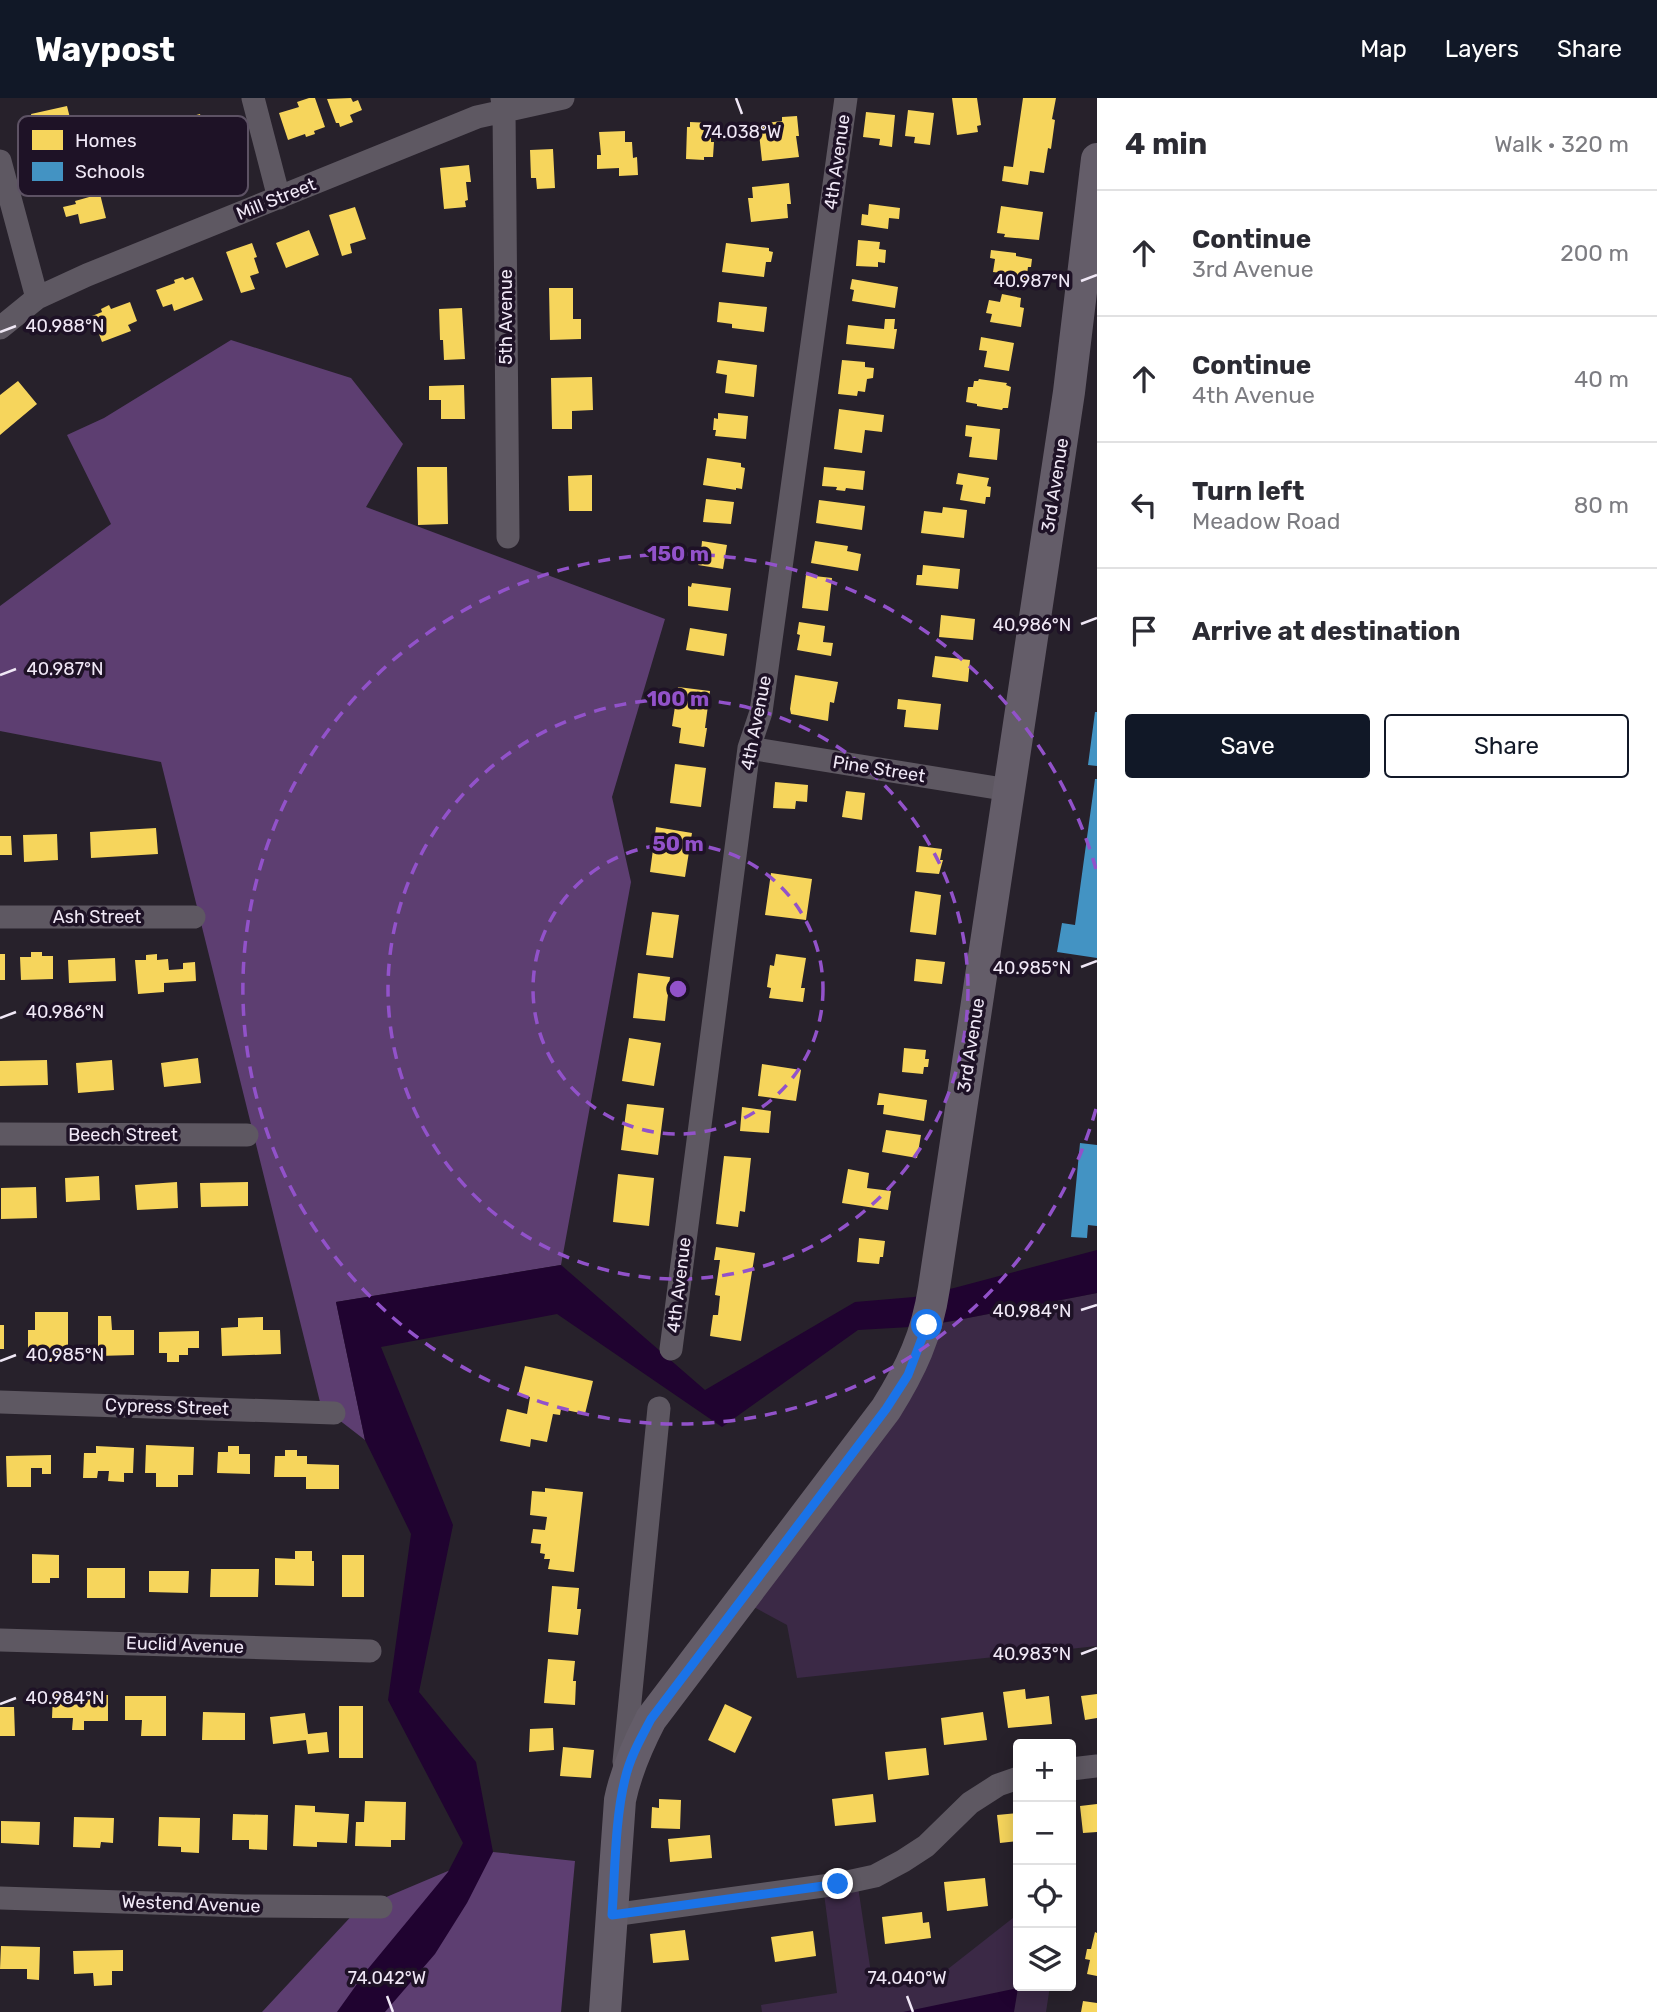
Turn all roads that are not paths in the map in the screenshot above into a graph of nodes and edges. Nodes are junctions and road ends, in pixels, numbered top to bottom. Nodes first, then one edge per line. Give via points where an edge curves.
1 (253, 98) edge
2 (563, 98) edge
3 (846, 98) edge
4 (503, 104) edge
5 (1097, 159) edge
6 (0, 162) edge
7 (279, 198) junction
8 (37, 298) junction
9 (0, 328) edge
10 (508, 537) dead end
11 (748, 748) junction
12 (1009, 790) junction
13 (0, 917) edge
14 (194, 917) dead end
15 (0, 1134) edge
16 (247, 1135) dead end
17 (671, 1349) dead end
18 (0, 1402) edge
19 (659, 1408) dead end
20 (334, 1413) dead end
21 (0, 1640) edge
22 (370, 1651) dead end
23 (1097, 1766) edge
24 (1076, 1768) edge
25 (1013, 1780) edge
26 (620, 1800) junction
27 (0, 1898) edge
28 (381, 1908) dead end
29 (612, 1915) junction
30 (605, 2012) edge

1 - 7 street
2 - 4 street, Mill Street
3 - 11 street, 4th Avenue via 761,712
4 - 7 street, Mill Street
4 - 10 street, 5th Avenue
5 - 12 main road, 3rd Avenue via 1069,392
6 - 8 street
7 - 8 street, Mill Street
8 - 9 street, Mill Street
11 - 12 street, Pine Street
11 - 17 street, 4th Avenue
12 - 26 main road, 3rd Avenue via 934,1288 927,1325 908,1375 651,1719 636,1747
13 - 14 street, Ash Street
15 - 16 street, Beech Street
18 - 20 street, Cypress Street
19 - 26 street
21 - 22 street, Euclid Avenue
23 - 24 street
25 - 29 street via 970,1803 926,1846 875,1876
26 - 29 main road
27 - 28 street, Westend Avenue
29 - 30 main road

